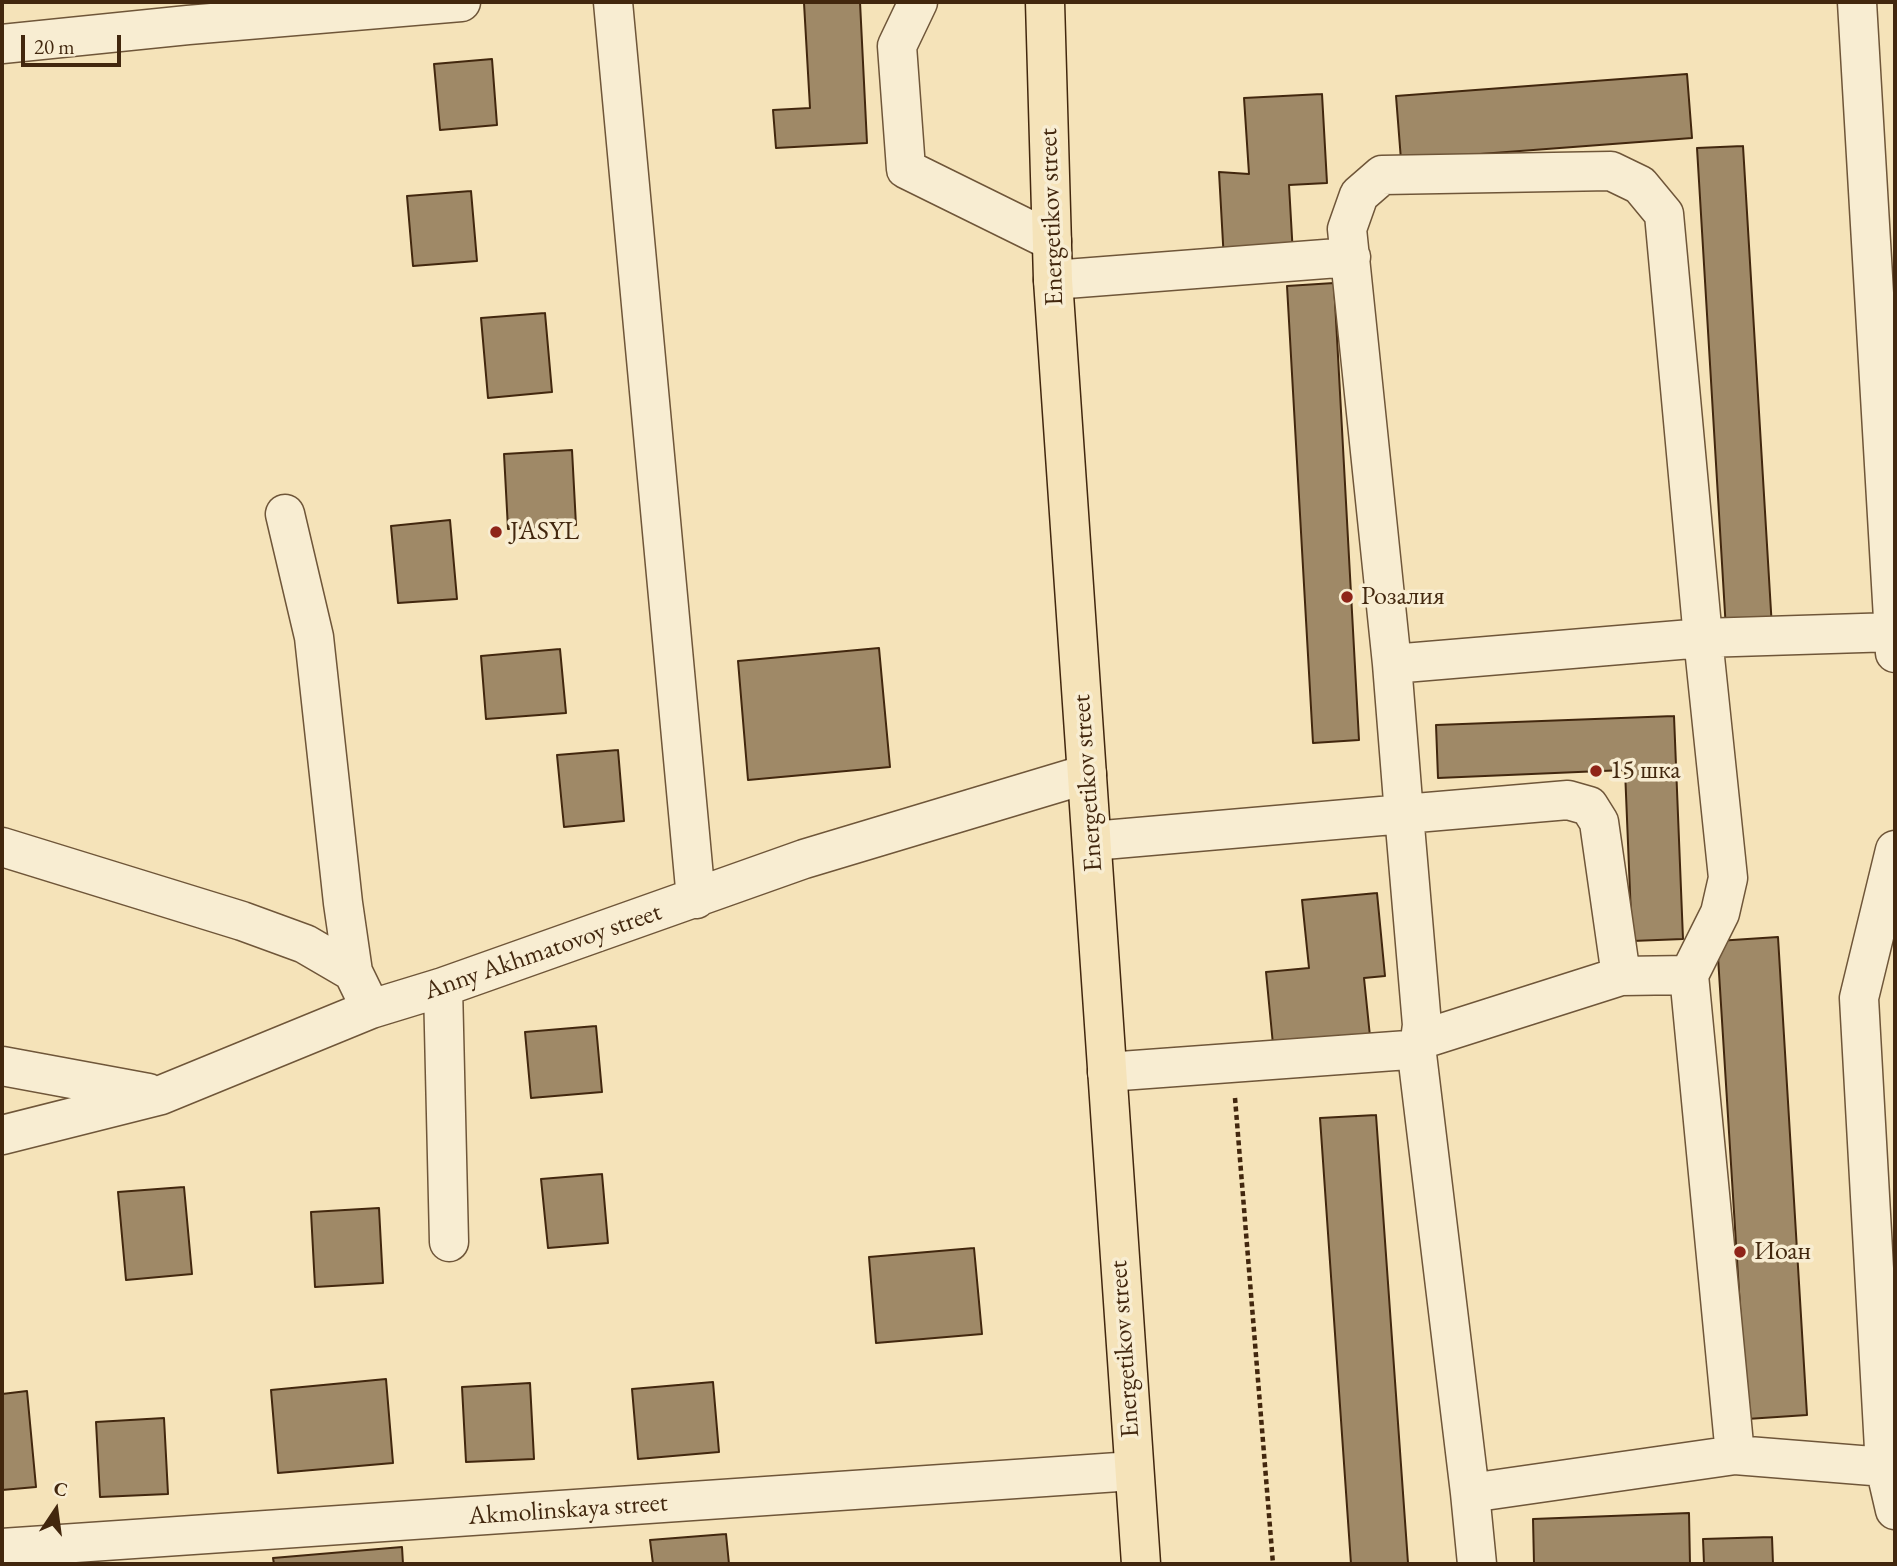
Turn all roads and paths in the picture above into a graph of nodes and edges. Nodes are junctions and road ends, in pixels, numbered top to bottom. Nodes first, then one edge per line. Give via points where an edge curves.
1 (461, 2) edge
2 (613, 2) edge
3 (918, 2) edge
4 (1045, 2) edge
5 (1857, 2) edge
6 (190, 13) edge
7 (2, 44) edge
8 (1052, 241) junction
9 (1351, 257) junction
10 (1053, 280) junction
11 (285, 514) dead end
12 (1703, 639) junction
13 (1895, 643) edge
14 (1392, 664) junction
15 (1087, 774) junction
16 (1404, 814) junction
17 (1092, 841) junction
18 (2, 847) edge
19 (1895, 850) edge
20 (696, 899) junction
21 (1883, 948) edge
22 (353, 972) junction
23 (1689, 975) junction
24 (1621, 976) junction
25 (443, 987) junction
26 (371, 1009) junction
27 (1418, 1043) junction
28 (1232, 1063) junction
29 (2, 1066) edge
30 (1107, 1072) junction
31 (161, 1095) junction
32 (2, 1135) edge
33 (449, 1242) dead end
34 (1735, 1455) junction
35 (1885, 1467) junction
36 (1133, 1471) junction
37 (1470, 1493) junction
38 (1895, 1510) edge
39 (2, 1548) edge
40 (1141, 1564) edge
41 (1273, 1564) edge
42 (1476, 1564) edge

1 - 6 street
2 - 20 street
3 - 8 street via 897,46 906,169
4 - 8 main road, Energetikov street
5 - 13 street
6 - 7 street
8 - 10 main road, Energetikov street
9 - 10 street
9 - 12 street via 1347,229 1359,195 1382,175 1611,171 1640,186 1664,214
9 - 14 street
10 - 15 main road, Energetikov street
11 - 22 street via 314,637
12 - 13 street
12 - 14 street
12 - 23 street via 1728,878 1720,912
14 - 16 street
15 - 17 main road, Energetikov street
15 - 20 street, Anny Akhmatovoy street via 804,859
16 - 17 street
16 - 24 street via 1569,800 1589,806 1599,821
16 - 27 street via 1422,1025
17 - 30 main road, Energetikov street
18 - 22 street via 242,921 305,944
19 - 21 street
20 - 25 street, Anny Akhmatovoy street
21 - 35 street via 1859,998
22 - 26 street
23 - 24 street
23 - 34 street
24 - 27 street
25 - 26 street, Anny Akhmatovoy street
25 - 33 street
26 - 31 street, Anny Akhmatovoy street
27 - 28 street via 1408,1050
27 - 37 street
28 - 30 street
28 - 41 path
29 - 31 street
30 - 36 main road, Energetikov street
31 - 32 street, Anny Akhmatovoy street
34 - 35 street
34 - 37 street
35 - 38 street
36 - 39 street, Akmolinskaya street
36 - 40 main road, Energetikov street
37 - 42 street

